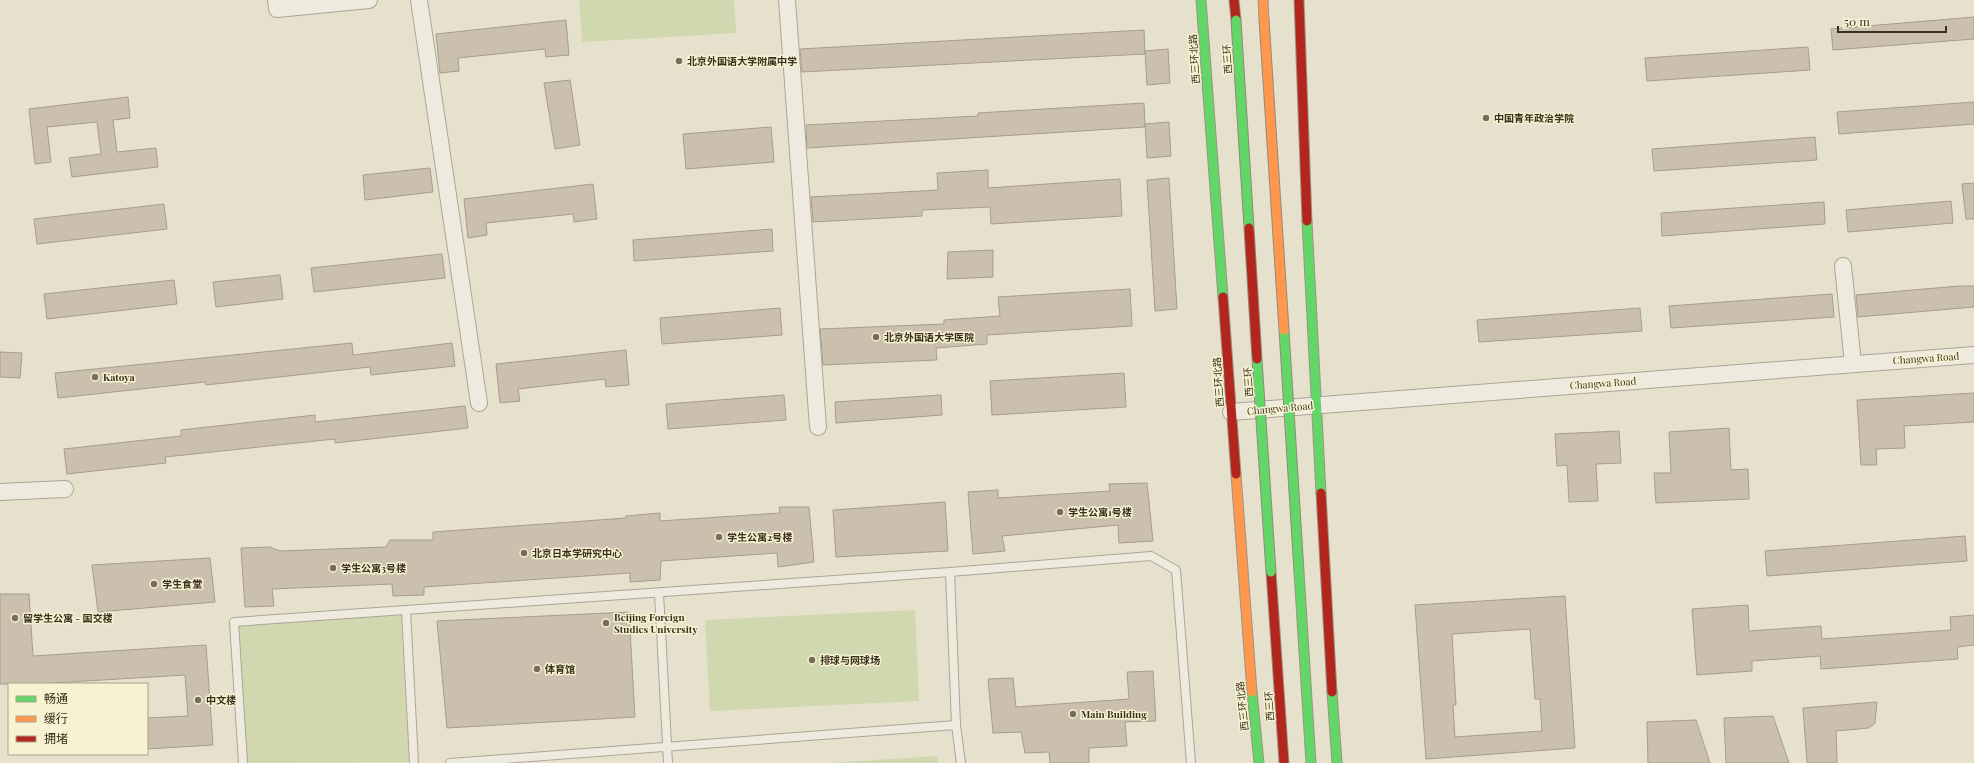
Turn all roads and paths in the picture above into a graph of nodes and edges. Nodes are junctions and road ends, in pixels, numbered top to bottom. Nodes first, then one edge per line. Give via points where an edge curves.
1 (276, 0) edge
2 (369, 0) edge
3 (419, 0) edge
4 (787, 0) edge
5 (1201, 0) edge
6 (1234, 0) edge
7 (1263, 0) edge
8 (1298, 0) edge
9 (1844, 266) dead end
10 (1974, 355) edge
11 (1853, 364) junction
12 (479, 403) dead end
13 (1317, 405) junction
14 (1231, 412) junction
15 (818, 427) dead end
16 (65, 489) dead end
17 (0, 492) edge
18 (950, 572) junction
19 (659, 593) junction
20 (406, 611) junction
21 (956, 726) junction
22 (666, 747) junction
23 (243, 763) edge
24 (414, 763) edge
25 (450, 763) edge
26 (668, 763) edge
27 (961, 763) edge
28 (1191, 763) edge
29 (1259, 763) edge
30 (1284, 763) edge
31 (1311, 763) edge
32 (1337, 763) edge

1 - 2 street via 277,10
3 - 12 street
4 - 15 street
5 - 14 main road, 西三环北路
6 - 30 main road, 西三环, bridge
7 - 31 main road, bridge
8 - 13 main road
9 - 11 street
10 - 11 street, Changwa Road
11 - 13 street, Changwa Road
13 - 14 street, Changwa Road
13 - 32 main road
14 - 29 main road, 西三环北路
16 - 17 street
18 - 19 lane
18 - 21 lane
18 - 28 lane via 1151,556 1176,570
19 - 20 lane
19 - 22 lane
20 - 23 lane via 234,622
20 - 24 lane
21 - 22 lane
21 - 27 lane
22 - 25 lane
22 - 26 lane

